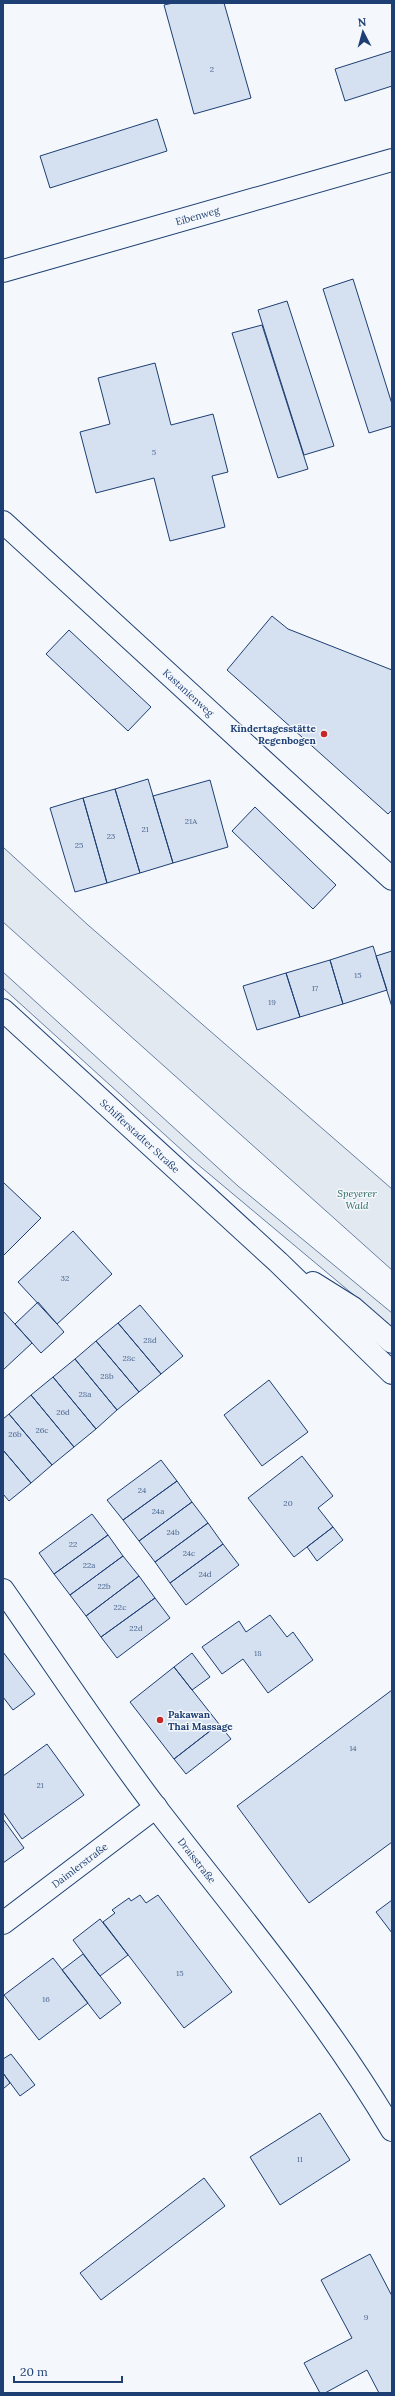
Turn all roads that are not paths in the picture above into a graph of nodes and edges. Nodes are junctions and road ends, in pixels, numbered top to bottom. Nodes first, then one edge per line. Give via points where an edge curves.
1 (392, 160) edge
2 (3, 272) edge
3 (3, 522) edge
4 (392, 879) edge
5 (3, 1010) edge
6 (278, 1262) junction
7 (392, 1342) edge
8 (392, 1373) edge
9 (3, 1590) edge
10 (156, 1807) junction
11 (3, 1923) edge
12 (392, 2130) edge

1 - 2 street, Eibenweg
3 - 4 street, Kastanienweg
5 - 6 street, Schifferstadter Straße
6 - 7 street, Schifferstadter Straße via 354,1308
6 - 8 street, Schifferstadter Straße
9 - 10 street, Draisstraße
10 - 11 street, Daimlerstraße
10 - 12 street, Draisstraße via 295,1984 368,2089

